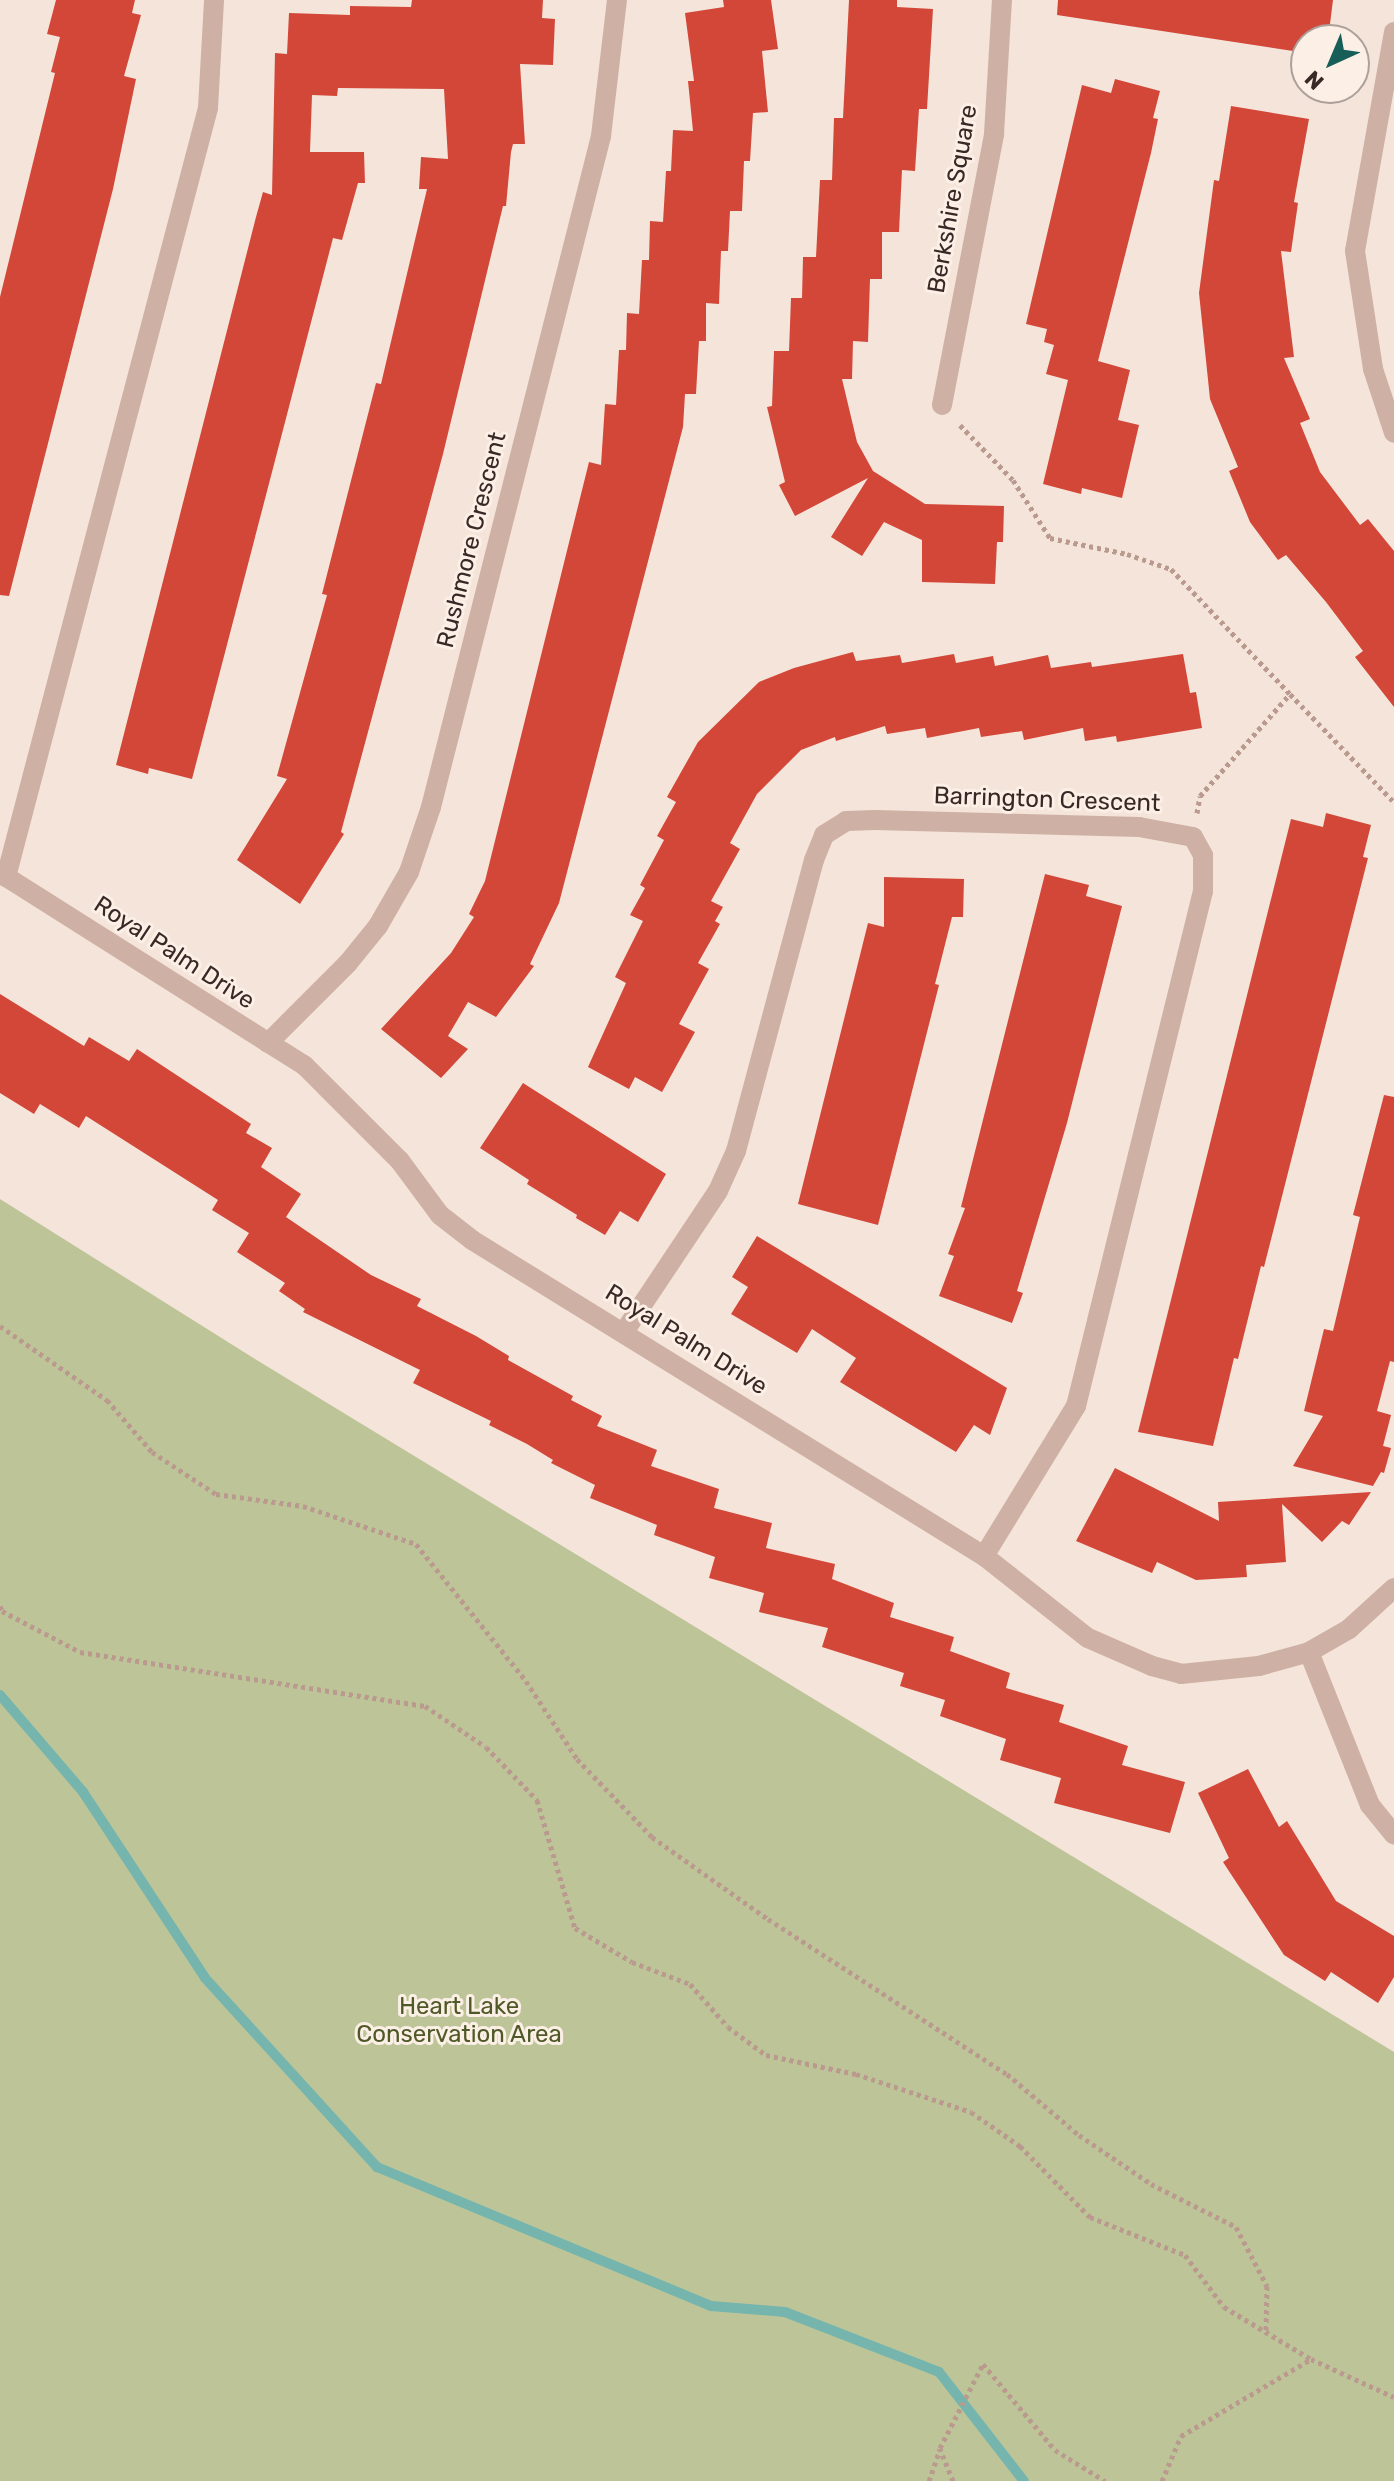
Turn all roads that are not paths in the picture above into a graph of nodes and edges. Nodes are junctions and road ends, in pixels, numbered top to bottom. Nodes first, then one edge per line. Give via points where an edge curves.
1 (214, 0) edge
2 (617, 0) edge
3 (1002, 0) edge
4 (1394, 32) edge
5 (942, 405) road end
6 (1394, 433) edge
7 (3, 875) edge
8 (268, 1043) junction
9 (624, 1332) junction
10 (984, 1556) junction
11 (1394, 1588) edge
12 (1309, 1652) junction
13 (1394, 1835) edge

1 - 7 street via 208,108
2 - 8 street, Rushmore Crescent via 601,136 431,807 409,872 378,926
3 - 5 street, Berkshire Square via 994,134
4 - 6 street via 1355,251 1373,369
7 - 8 street, Royal Palm Drive
8 - 9 street, Royal Palm Drive via 304,1065 400,1161 440,1215
9 - 10 street, Royal Palm Drive
9 - 10 street, Barrington Crescent via 718,1191 736,1151 824,835 846,821 875,820 1139,827 1193,837 1203,855 1203,891 1076,1406
10 - 12 street, Royal Palm Drive via 1088,1638 1152,1666 1181,1674 1209,1673
11 - 12 street, Royal Palm Drive via 1349,1629
12 - 13 street via 1370,1805

